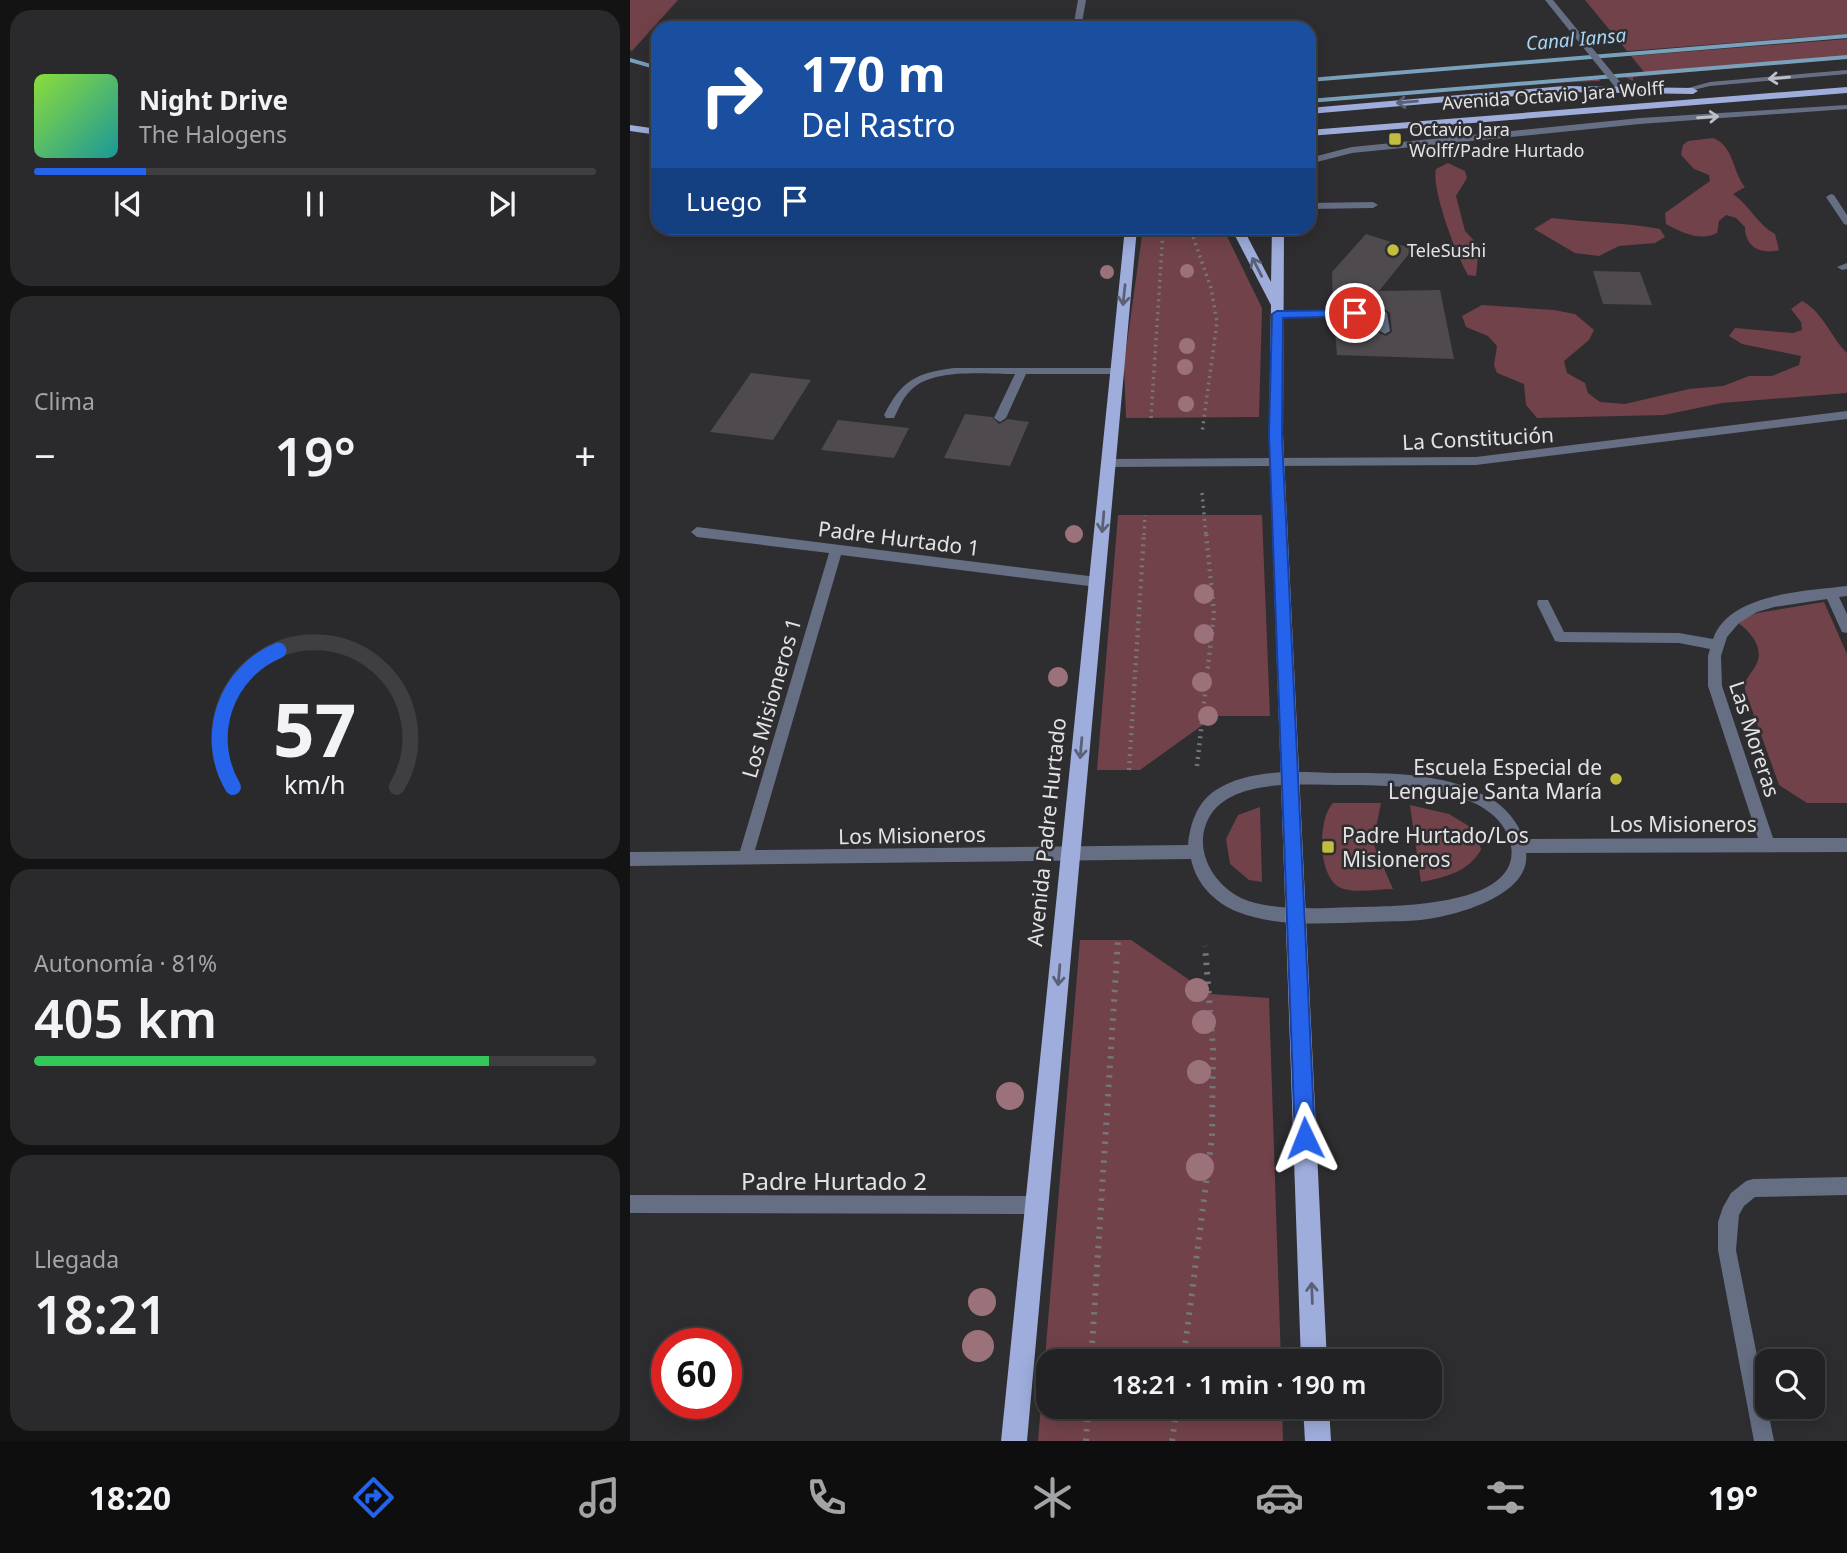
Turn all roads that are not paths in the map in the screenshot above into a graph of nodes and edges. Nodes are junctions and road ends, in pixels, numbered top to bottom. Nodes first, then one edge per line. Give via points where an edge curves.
1 (1082, 0) edge
2 (1549, 0) edge
3 (1078, 21) edge
4 (1847, 72) edge
5 (1622, 90) junction
6 (1847, 90) edge
7 (1681, 91) junction
8 (1799, 94) junction
9 (1847, 107) edge
10 (1316, 110) edge
11 (630, 128) edge
12 (651, 131) edge
13 (1316, 132) edge
14 (1316, 158) edge
15 (1831, 197) dead end
16 (1373, 205) dead end
17 (1316, 206) edge
18 (1847, 222) edge
19 (1130, 235) edge
20 (1240, 235) edge
21 (1278, 235) edge
22 (1277, 310) junction
23 (1385, 331) dead end
24 (1021, 371) junction
25 (1117, 371) junction
26 (890, 415) dead end
27 (1847, 415) edge
28 (1000, 418) dead end
29 (1277, 462) junction
30 (1109, 463) junction
31 (697, 532) dead end
32 (836, 550) junction
33 (1097, 582) junction
34 (1847, 591) edge
35 (1831, 594) junction
36 (1543, 604) dead end
37 (1847, 628) edge
38 (1715, 645) junction
39 (1290, 780) junction
40 (1768, 845) junction
41 (1847, 845) edge
42 (1520, 846) junction
43 (1195, 852) junction
44 (1071, 854) junction
45 (745, 858) junction
46 (630, 859) edge
47 (1296, 912) junction
48 (1847, 1186) edge
49 (630, 1204) edge
50 (1037, 1205) junction
51 (1313, 1349) edge
52 (1317, 1419) edge
53 (1014, 1441) edge
54 (1318, 1441) edge
55 (1764, 1441) edge

1 - 3 street
2 - 5 street
4 -> 7 street via 1710,84
5 - 7 main road, Avenida Octavio Jara Wolff
5 -> 10 main road, Avenida Octavio Jara Wolff via 1544,91
6 - 8 main road, Avenida Octavio Jara Wolff
7 - 8 main road, Avenida Octavio Jara Wolff
8 - 13 main road, Avenida Octavio Jara Wolff
14 -> 9 street, Avenida Octavio Jara Wolff via 1352,150 1640,121
11 - 12 main road
15 - 18 street
16 - 17 street
19 -> 25 main road, Avenida Padre Hurtado
22 -> 20 main road
21 - 22 main road
22 - 23 street via 1382,313
22 - 29 main road
24 - 25 street
24 - 26 street via 929,374 911,380
24 - 28 street
25 - 30 main road, Avenida Padre Hurtado
27 - 29 street, La Constitución via 1500,460
29 - 30 street, La Constitución
29 - 39 main road
30 -> 33 main road, Avenida Padre Hurtado
31 - 32 street, Padre Hurtado 1
32 - 33 street, Padre Hurtado 1
32 - 45 street, Los Misioneros 1
33 -> 44 main road, Avenida Padre Hurtado
34 - 35 street
35 - 37 street
35 - 38 street via 1742,610
36 - 38 street via 1560,637 1679,638
38 - 40 street, Las Moreras via 1715,686
39 - 42 street via 1396,780 1443,786 1488,804 1504,817
39 - 43 street via 1237,786 1222,795 1200,821
39 - 47 main road
40 - 41 street, Los Misioneros
40 - 42 street, Los Misioneros
42 - 47 street via 1514,872 1505,882 1457,907 1417,913
43 - 44 street, Los Misioneros
43 - 47 street via 1202,873 1224,898 1260,911
44 - 45 street, Los Misioneros
44 -> 50 main road, Avenida Padre Hurtado
45 - 46 street, Los Misioneros
51 -> 47 main road
48 - 55 street via 1753,1188 1731,1206 1725,1226 1727,1250
49 - 50 street, Padre Hurtado 2
50 - 53 main road, Avenida Padre Hurtado
52 - 54 main road

